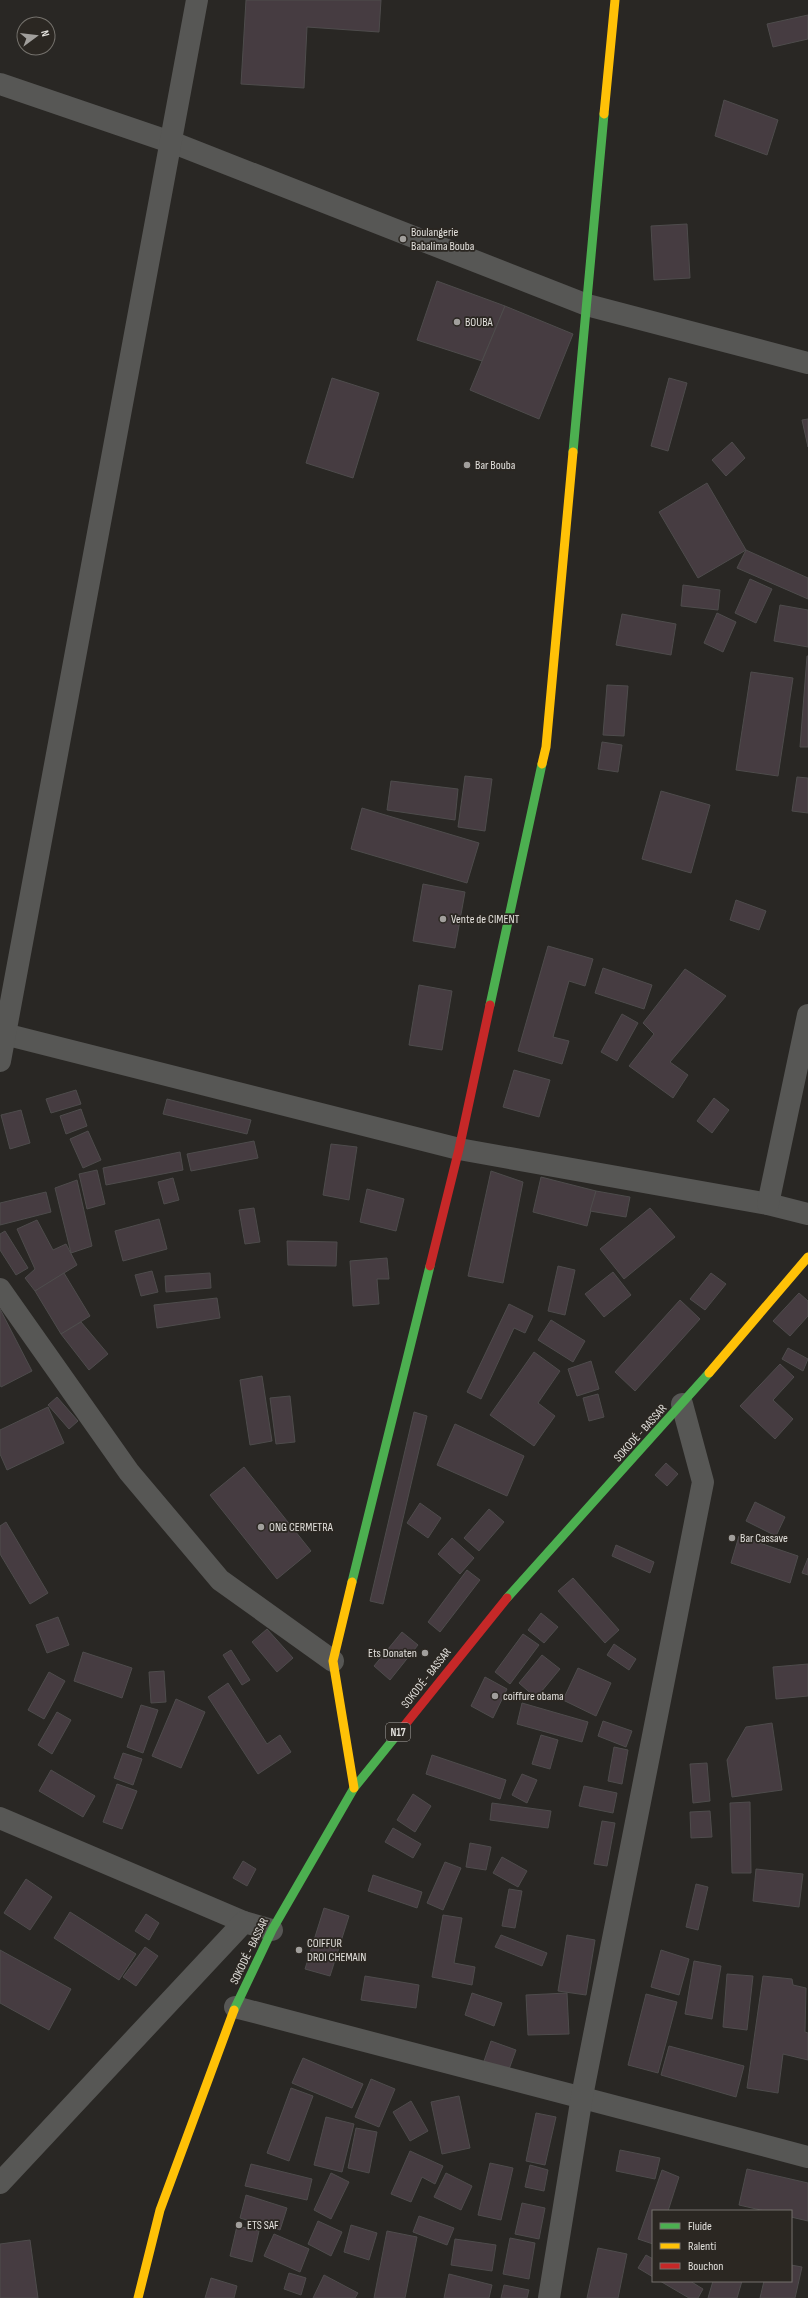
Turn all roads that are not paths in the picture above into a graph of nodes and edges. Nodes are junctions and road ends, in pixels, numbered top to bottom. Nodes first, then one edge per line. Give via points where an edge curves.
1 (197, 0) edge
2 (615, 0) edge
3 (0, 84) edge
4 (170, 142) junction
5 (587, 305) junction
6 (808, 363) edge
7 (808, 1015) edge
8 (3, 1034) edge
9 (0, 1061) edge
10 (459, 1149) junction
11 (768, 1204) junction
12 (808, 1214) edge
13 (808, 1256) edge
14 (0, 1289) edge
15 (682, 1404) junction
16 (334, 1661) junction
17 (354, 1788) junction
18 (0, 1818) edge
19 (244, 1922) junction
20 (272, 1930) junction
21 (235, 2007) junction
22 (582, 2096) junction
23 (808, 2157) edge
24 (0, 2183) edge
25 (138, 2298) edge
26 (549, 2298) edge

1 - 4 street
2 - 5 street
3 - 4 street
4 - 5 street
4 - 8 street
5 - 6 street
5 - 10 street via 546,747
7 - 11 street
8 - 9 street
8 - 10 street
10 - 11 street
10 - 16 street
11 - 12 street
13 - 15 street, SOKODÉ - BASSAR / N17
14 - 16 street via 129,1472 220,1580
15 - 17 street, SOKODÉ - BASSAR / N17 via 488,1619
15 - 22 street via 703,1482
16 - 17 street
17 - 20 street, SOKODÉ - BASSAR / N17
18 - 19 street
19 - 20 street
19 - 24 street
20 - 21 street, SOKODÉ - BASSAR / N17
21 - 22 street
21 - 25 street, SOKODÉ - BASSAR / N17 via 162,2203
22 - 23 street
22 - 26 street

